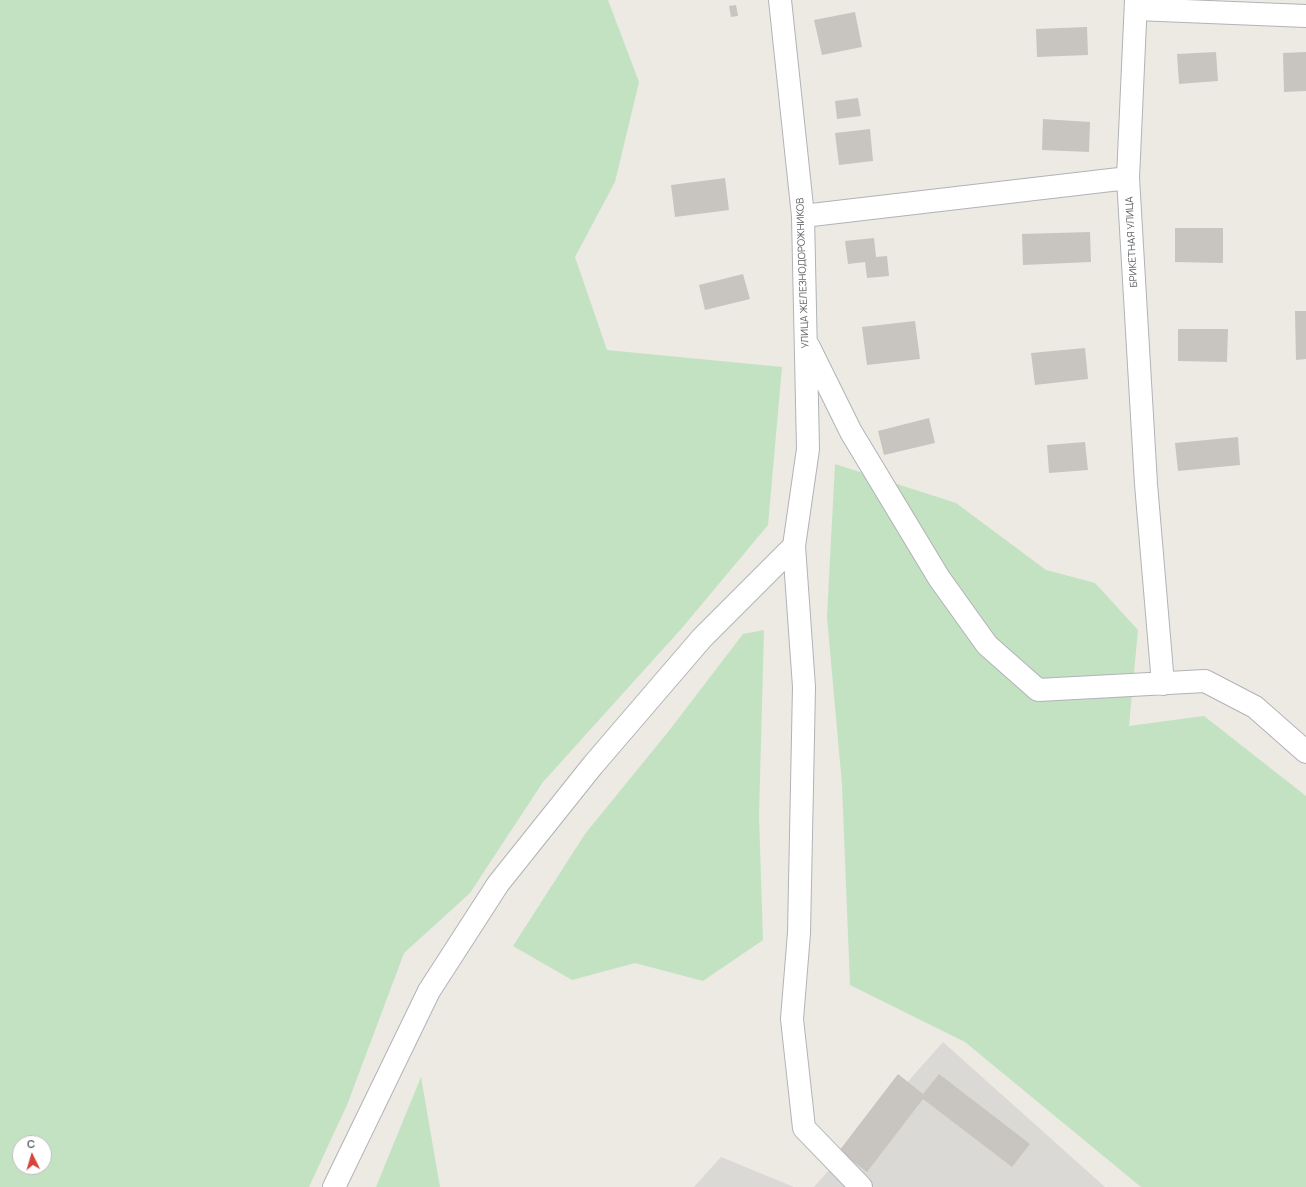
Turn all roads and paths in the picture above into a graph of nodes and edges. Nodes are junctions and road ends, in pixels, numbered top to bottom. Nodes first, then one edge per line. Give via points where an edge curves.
1 (780, 0) edge
2 (1136, 5) edge
3 (1306, 16) edge
4 (1128, 178) junction
5 (803, 216) junction
6 (806, 341) junction
7 (794, 546) junction
8 (1163, 684) junction
9 (1306, 752) edge
10 (334, 1187) edge
11 (861, 1187) edge

1 - 5 street, УЛИЦА ЖЕЛЕЗНОДОРОЖНИКОВ
2 - 3 street
2 - 4 street, БРИКЕТНАЯ УЛИЦА
4 - 5 street
4 - 8 street, БРИКЕТНАЯ УЛИЦА via 1146,484
5 - 6 street, УЛИЦА ЖЕЛЕЗНОДОРОЖНИКОВ
6 - 7 street, УЛИЦА ЖЕЛЕЗНОДОРОЖНИКОВ via 808,449
6 - 8 street via 851,432 939,578 987,645 1038,690
7 - 10 street via 702,638 593,765 498,884 429,991
7 - 11 street, УЛИЦА ЖЕЛЕЗНОДОРОЖНИКОВ via 804,687 800,933 793,1026 804,1128
8 - 9 street via 1205,681 1255,707

